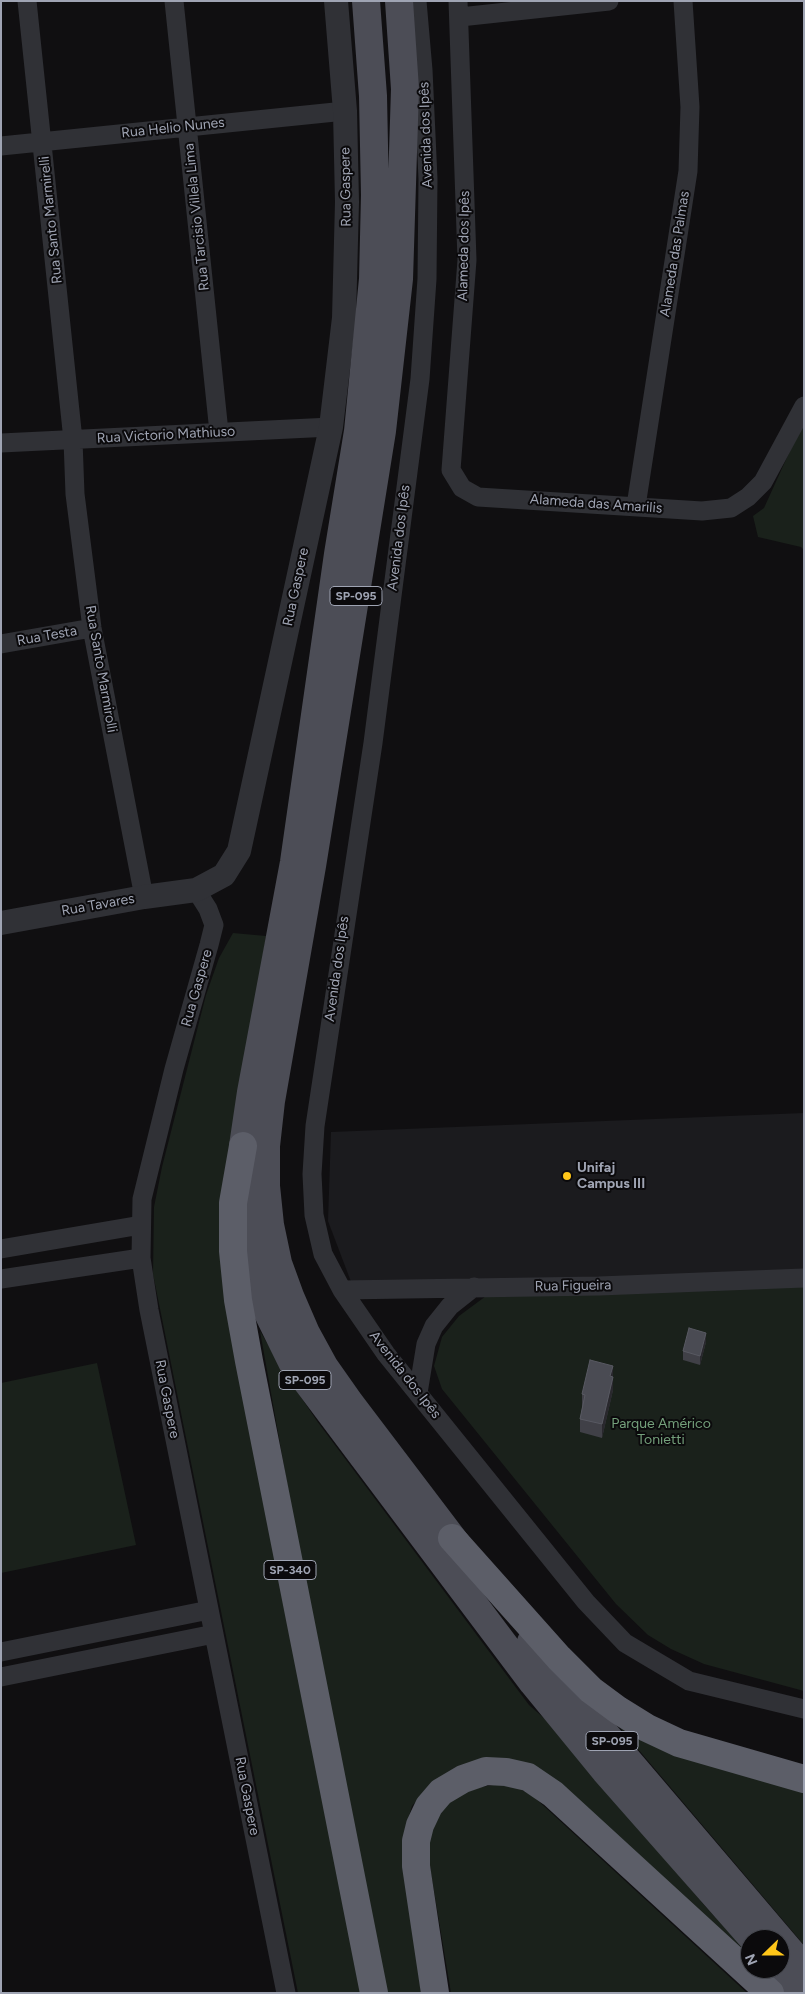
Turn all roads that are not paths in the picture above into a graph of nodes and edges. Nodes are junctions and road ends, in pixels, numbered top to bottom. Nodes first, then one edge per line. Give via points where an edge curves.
1 (27, 1) edge
2 (174, 1) edge
3 (336, 1) edge
4 (366, 1) edge
5 (399, 1) edge
6 (417, 1) edge
7 (609, 1) edge
8 (683, 1) edge
9 (459, 9) edge
10 (344, 111) junction
11 (187, 127) junction
12 (42, 142) junction
13 (1, 146) edge
14 (804, 406) edge
15 (331, 427) junction
16 (219, 432) junction
17 (74, 440) junction
18 (1, 443) edge
19 (462, 488) joint
20 (636, 506) junction
21 (92, 628) junction
22 (1, 644) edge
23 (196, 890) junction
24 (144, 897) junction
25 (1, 923) edge
26 (243, 1146) junction
27 (141, 1226) junction
28 (1, 1249) edge
29 (141, 1258) junction
30 (804, 1278) edge
31 (1, 1279) edge
32 (474, 1288) junction
33 (342, 1290) junction
34 (418, 1393) junction
35 (452, 1538) junction
36 (209, 1610) junction
37 (214, 1634) junction
38 (1, 1652) edge
39 (1, 1677) edge
40 (804, 1709) edge
41 (804, 1779) edge
42 (744, 1929) edge
43 (771, 1929) edge
44 (790, 1951) edge
45 (804, 1967) edge
46 (788, 1979) edge
47 (286, 1993) edge
48 (374, 1993) edge
49 (435, 1993) edge
50 (770, 1993) edge
51 (800, 1993) edge

1 - 12 street, Rua Santo Marmirelli
2 - 11 street, Rua Tarcisio Villela Lima
3 - 10 street, Rua Gaspere
4 - 26 main road, SP-095 via 373,96 375,195 373,279 358,431 294,862
5 - 35 main road, SP-095 via 404,89 399,279 383,422 271,1101 266,1186 278,1263 306,1333 350,1403
6 - 33 street, Avenida dos Ipês via 428,179 427,279 420,379 372,743 314,1126 314,1215 323,1254
7 - 9 street
8 - 20 street, Alameda das Palmas via 690,106 688,171
9 - 19 street, Alameda dos Ipês via 467,260 451,470
10 - 11 street, Rua Helio Nunes
10 - 15 street, Rua Gaspere via 347,202 344,318
11 - 12 street, Rua Helio Nunes
11 - 16 street, Rua Tarcisio Villela Lima
12 - 13 street, Rua Helio Nunes
12 - 17 street, Rua Santo Marmirelli
14 - 20 street, Alameda das Amarilis via 763,482 732,508 702,511
15 - 16 street, Rua Victorio Mathiuso
15 - 23 street, Rua Gaspere via 239,851 224,876
16 - 17 street, Rua Victorio Mathiuso
17 - 18 street, Rua Victorio Mathiuso
17 - 21 street, Rua Santo Marmirolli via 75,494
19 - 20 street, Alameda das Amarilis via 478,497
21 - 22 street, Rua Testa
21 - 24 street, Rua Santo Marmirolli
23 - 24 street, Rua Tavares
23 - 27 street, Rua Gaspere via 214,925 142,1199
24 - 25 street, Rua Tavares
26 - 42 main road, SP-095 via 252,1257 264,1305 292,1362 539,1691
26 - 48 highway, SP-340 via 233,1203 238,1300
27 - 28 street
27 - 29 street, Rua Gaspere
29 - 31 street
29 - 36 street, Rua Gaspere
30 - 32 street, Rua Figueira
32 - 33 street, Rua Figueira
32 - 34 street via 450,1306 434,1326 426,1344
33 - 34 street, Avenida dos Ipês via 386,1354
34 - 40 street, Avenida dos Ipês via 586,1602 625,1643 689,1681
35 - 41 highway via 559,1658 591,1690 618,1710 679,1743
35 - 43 main road, SP-095 via 557,1677
36 - 37 street, Rua Gaspere
36 - 38 street
37 - 39 street
37 - 47 street, Rua Gaspere
44 - 45 main road, SP-095
46 - 51 main road
49 - 50 highway via 416,1866 416,1841 429,1806 441,1792 462,1778 486,1771 528,1777 553,1794

